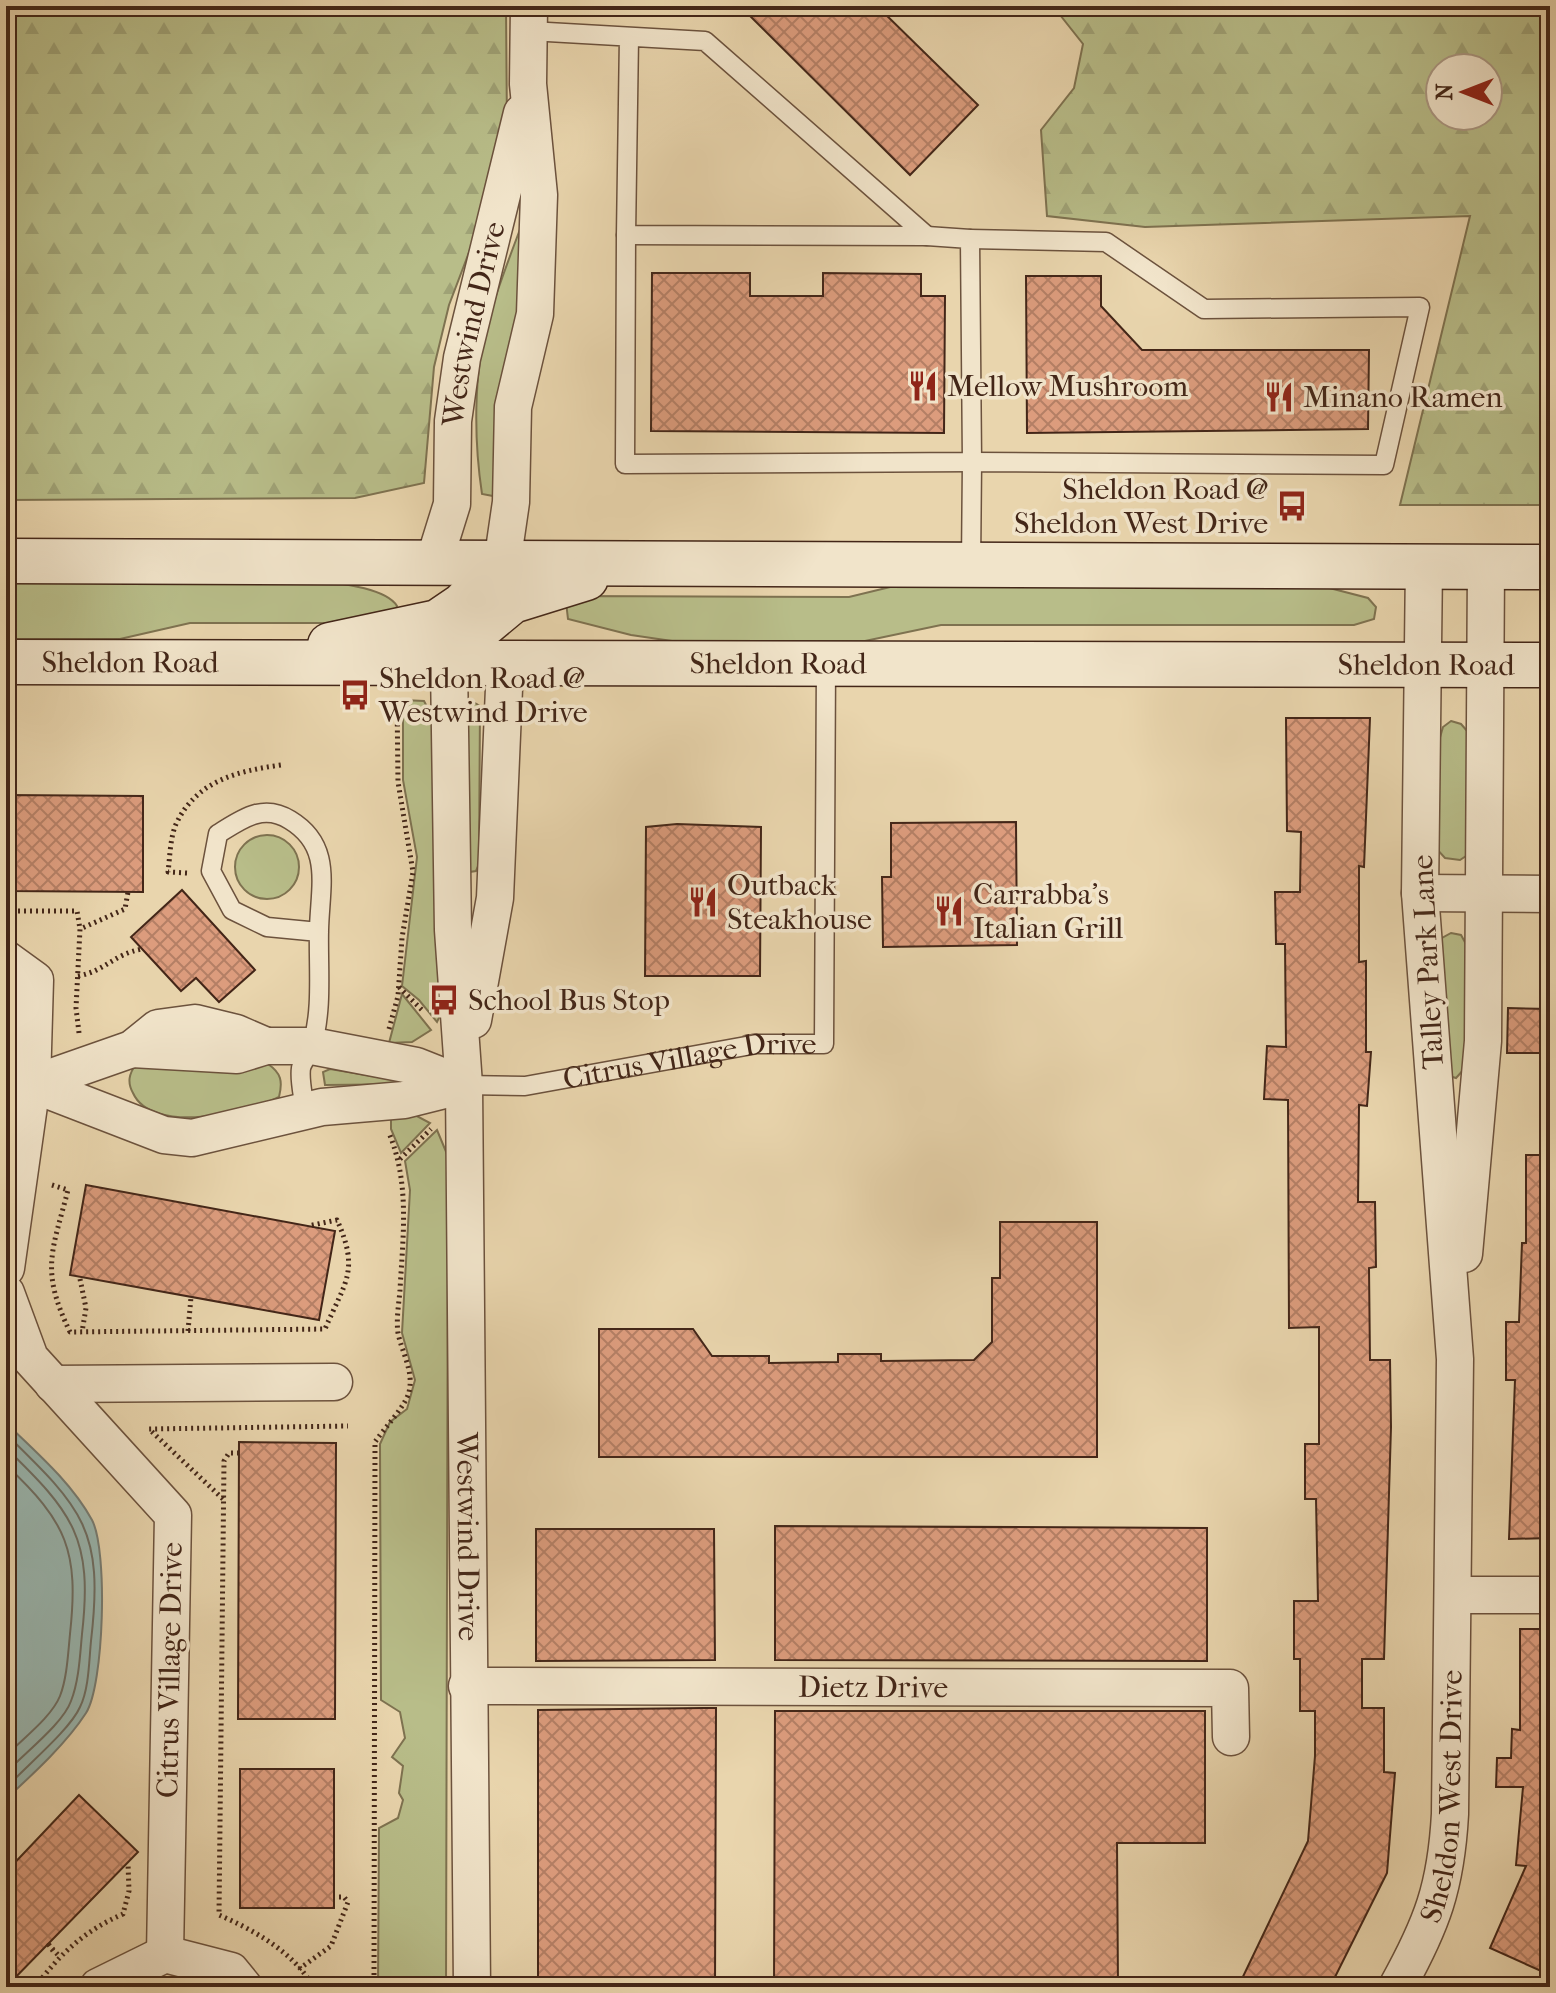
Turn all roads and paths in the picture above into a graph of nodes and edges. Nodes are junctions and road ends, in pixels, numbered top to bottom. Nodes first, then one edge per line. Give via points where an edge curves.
1 (529, 19) edge
2 (629, 37) junction
3 (528, 84) junction
4 (626, 235) junction
5 (927, 236) junction
6 (970, 239) junction
7 (972, 462) junction
8 (6, 561) edge
9 (502, 564) junction
10 (631, 564) junction
11 (1424, 564) junction
12 (433, 565) junction
13 (971, 565) junction
14 (1486, 565) junction
15 (1550, 567) edge
16 (253, 661) junction
17 (6, 662) edge
18 (826, 663) junction
19 (1423, 663) junction
20 (1485, 664) junction
21 (449, 665) junction
22 (505, 665) junction
23 (1550, 665) edge
24 (397, 695) dead end
25 (281, 765) dead end
26 (193, 874) dead end
27 (128, 892) dead end
28 (1483, 892) junction
29 (1420, 893) junction
30 (1550, 894) edge
31 (6, 911) edge
32 (80, 929) junction
33 (319, 932) junction
34 (142, 949) dead end
35 (6, 959) edge
36 (78, 976) junction
37 (399, 987) junction
38 (428, 1017) dead end
39 (386, 1041) dead end
40 (312, 1046) junction
41 (112, 1048) junction
42 (32, 1084) junction
43 (464, 1085) junction
44 (305, 1111) junction
45 (123, 1120) junction
46 (387, 1127) dead end
47 (45, 1183) dead end
48 (308, 1226) dead end
49 (6, 1268) edge
50 (80, 1279) dead end
51 (6, 1293) edge
52 (191, 1297) dead end
53 (188, 1331) junction
54 (82, 1332) junction
55 (1455, 1359) junction
56 (334, 1382) dead end
57 (53, 1384) junction
58 (348, 1426) dead end
59 (239, 1453) dead end
60 (223, 1499) junction
61 (1453, 1595) junction
62 (1550, 1595) edge
63 (467, 1686) junction
64 (1231, 1737) dead end
65 (128, 1863) dead end
66 (334, 1897) dead end
67 (165, 1954) junction
68 (299, 1969) junction
69 (35, 1987) edge
70 (98, 1987) edge
71 (244, 1987) edge
72 (313, 1987) edge
73 (374, 1987) edge
74 (472, 1987) edge
75 (1397, 1987) edge

1 - 2 lane
1 - 3 street, Westwind Drive
2 - 4 lane
2 - 5 lane via 705,41
3 - 9 street, Westwind Drive via 539,195 535,314 513,407 511,502
3 - 12 street, Westwind Drive via 462,358 453,421 452,504
4 - 5 lane
4 - 7 lane via 625,464
5 - 6 lane
6 - 7 lane
6 - 7 lane via 1106,242 1204,309 1420,307 1384,465
7 - 13 lane
8 - 12 main road
9 - 10 main road
9 - 12 main road
9 - 16 main road via 463,605 438,622
10 - 13 main road
10 - 21 main road via 512,601 468,635
11 - 13 main road
11 - 14 main road
11 - 19 street, Talley Park Lane
14 - 15 main road
14 - 20 street, Talley Park Lane
16 - 17 main road, Sheldon Road
16 - 21 main road, Sheldon Road
18 - 19 main road, Sheldon Road
18 - 22 main road, Sheldon Road
18 - 43 lane, Citrus Village Drive via 824,1044 757,1044 525,1086
19 - 20 main road, Sheldon Road
19 - 29 street, Talley Park Lane
20 - 23 main road, Sheldon Road
20 - 28 street, Talley Park Lane
21 - 22 main road, Sheldon Road
21 - 43 street, Westwind Drive via 453,930
22 - 43 street, Westwind Drive via 495,898
24 - 37 path via 398,782 413,872
25 - 26 path via 241,770 216,780 191,803 175,824 168,872
27 - 32 path via 125,909
28 - 29 street
28 - 30 street
28 - 55 street, Talley Park Lane via 1483,1041
29 - 55 street, Talley Park Lane
31 - 32 path via 77,911
32 - 36 path
33 - 33 lane via 323,881 319,852 307,830 278,812 251,813 218,834 211,871 232,910 267,927
33 - 40 lane via 322,969
34 - 36 path via 120,953 101,971
35 - 42 street via 35,980
36 - 41 path via 79,1035
37 - 38 path
37 - 39 path
40 - 41 street, Citrus Village Drive via 266,1046 195,1023 158,1028
40 - 43 street, Citrus Village Drive via 416,1066
40 - 44 lane via 301,1069
41 - 42 street, Citrus Village Drive
41 - 45 street
42 - 45 street, Citrus Village Drive
42 - 49 street
43 - 44 street, Citrus Village Drive via 404,1100
43 - 63 street, Westwind Drive
44 - 45 street, Citrus Village Drive via 192,1138 164,1135
46 - 73 path via 400,1159 405,1194 398,1331 410,1389 404,1406 390,1417 375,1442
47 - 54 path via 68,1190 49,1266 59,1310 70,1332
48 - 53 path via 337,1220 351,1256 348,1280 325,1329
50 - 54 path via 86,1308
51 - 57 street, Citrus Village Drive via 30,1358
52 - 53 path
53 - 54 path
55 - 61 street, Talley Park Lane
56 - 57 street
57 - 67 street, Citrus Village Drive via 173,1515
58 - 60 path via 149,1429
59 - 60 path via 229,1453 224,1461
60 - 68 path via 219,1915 250,1928
61 - 62 street
61 - 75 street, Sheldon West Drive via 1447,1867 1429,1930
63 - 64 street, Dietz Drive via 1230,1688
63 - 74 street, Westwind Drive
65 - 69 path via 123,1914 56,1953
66 - 68 path via 348,1902 331,1946
67 - 70 street
67 - 71 street via 231,1971
68 - 72 path

